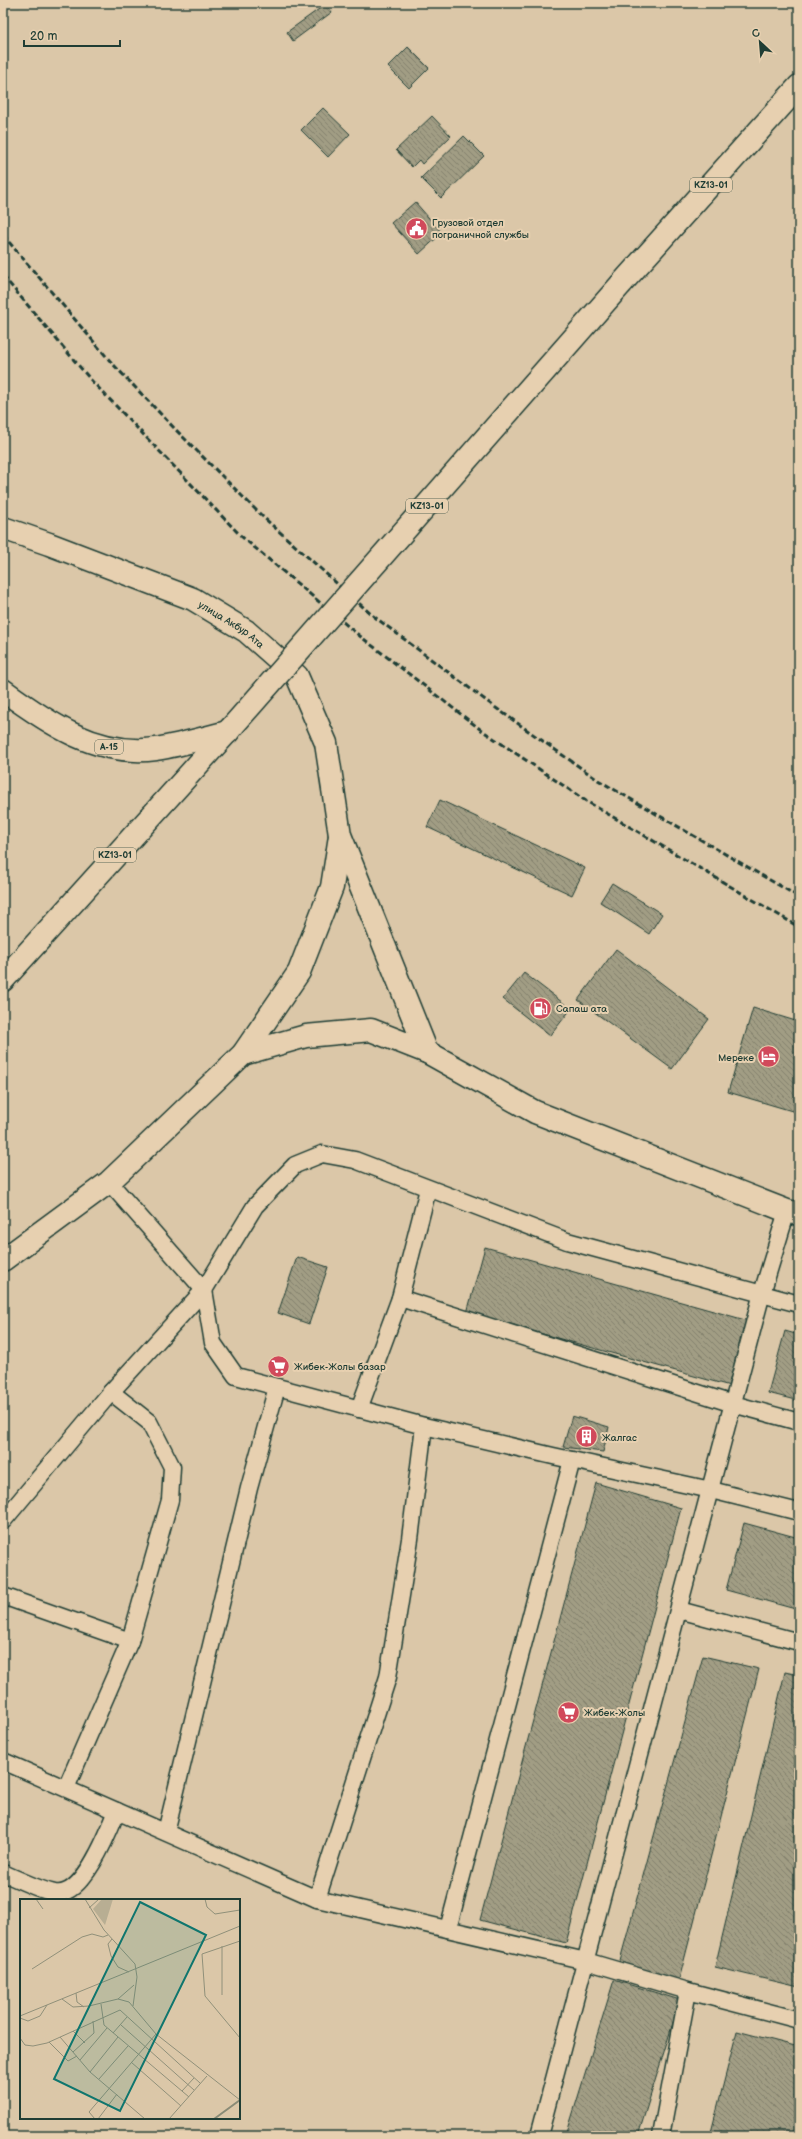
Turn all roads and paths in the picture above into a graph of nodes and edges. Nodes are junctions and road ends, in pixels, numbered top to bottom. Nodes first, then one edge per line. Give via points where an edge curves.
1 (799, 86) edge
2 (3, 528) edge
3 (3, 690) edge
4 (230, 730) junction
5 (340, 835) junction
6 (3, 980) edge
7 (427, 1052) junction
8 (243, 1054) junction
9 (109, 1182) junction
10 (428, 1189) junction
11 (793, 1213) edge
12 (3, 1260) edge
13 (204, 1290) junction
14 (762, 1293) junction
15 (400, 1298) junction
16 (799, 1304) edge
17 (277, 1387) junction
18 (111, 1392) junction
19 (733, 1404) junction
20 (358, 1409) junction
21 (799, 1422) edge
22 (424, 1426) junction
23 (572, 1460) junction
24 (711, 1490) junction
25 (799, 1512) edge
26 (3, 1522) edge
27 (3, 1596) edge
28 (679, 1610) junction
29 (130, 1641) junction
30 (799, 1642) edge
31 (3, 1761) edge
32 (66, 1788) junction
33 (117, 1811) junction
34 (166, 1832) junction
35 (3, 1873) edge
36 (317, 1899) junction
37 (448, 1930) junction
38 (586, 1961) junction
39 (688, 1991) junction
40 (799, 2020) edge
41 (539, 2136) edge
42 (661, 2136) edge

1 - 4 main road, KZ13-01, bridge via 622,283
2 - 5 main road, улица Акбур Ата via 193,599 246,632 297,676 326,743
3 - 4 main road, A-15 via 45,721 93,743 120,750 157,749
4 - 6 main road, KZ13-01
5 - 7 main road
5 - 8 main road via 332,887 299,972
7 - 8 main road via 371,1030 306,1036
7 - 11 main road via 535,1112
8 - 9 main road
9 - 12 main road
9 - 13 lane
10 - 13 lane via 355,1160 322,1154 295,1165 255,1206
10 - 14 lane via 567,1241
10 - 15 lane
11 - 14 lane
13 - 17 lane via 213,1344 236,1376
13 - 18 lane
14 - 16 lane
14 - 19 lane
15 - 19 lane
15 - 20 lane
17 - 20 lane
17 - 34 lane via 249,1488
18 - 26 lane
18 - 29 lane via 148,1422 172,1467 170,1500
19 - 21 lane
19 - 24 lane
20 - 22 lane
22 - 23 lane
22 - 36 lane via 410,1539 388,1677
23 - 24 lane
23 - 37 lane
24 - 25 lane
24 - 28 lane
27 - 29 lane
28 - 30 lane
28 - 38 lane
29 - 32 lane
31 - 32 lane
32 - 33 lane
33 - 34 lane
33 - 35 lane via 90,1871 68,1891 56,1894
34 - 36 lane
36 - 37 lane
37 - 38 lane
38 - 39 lane
38 - 41 lane
39 - 40 lane
39 - 42 lane

